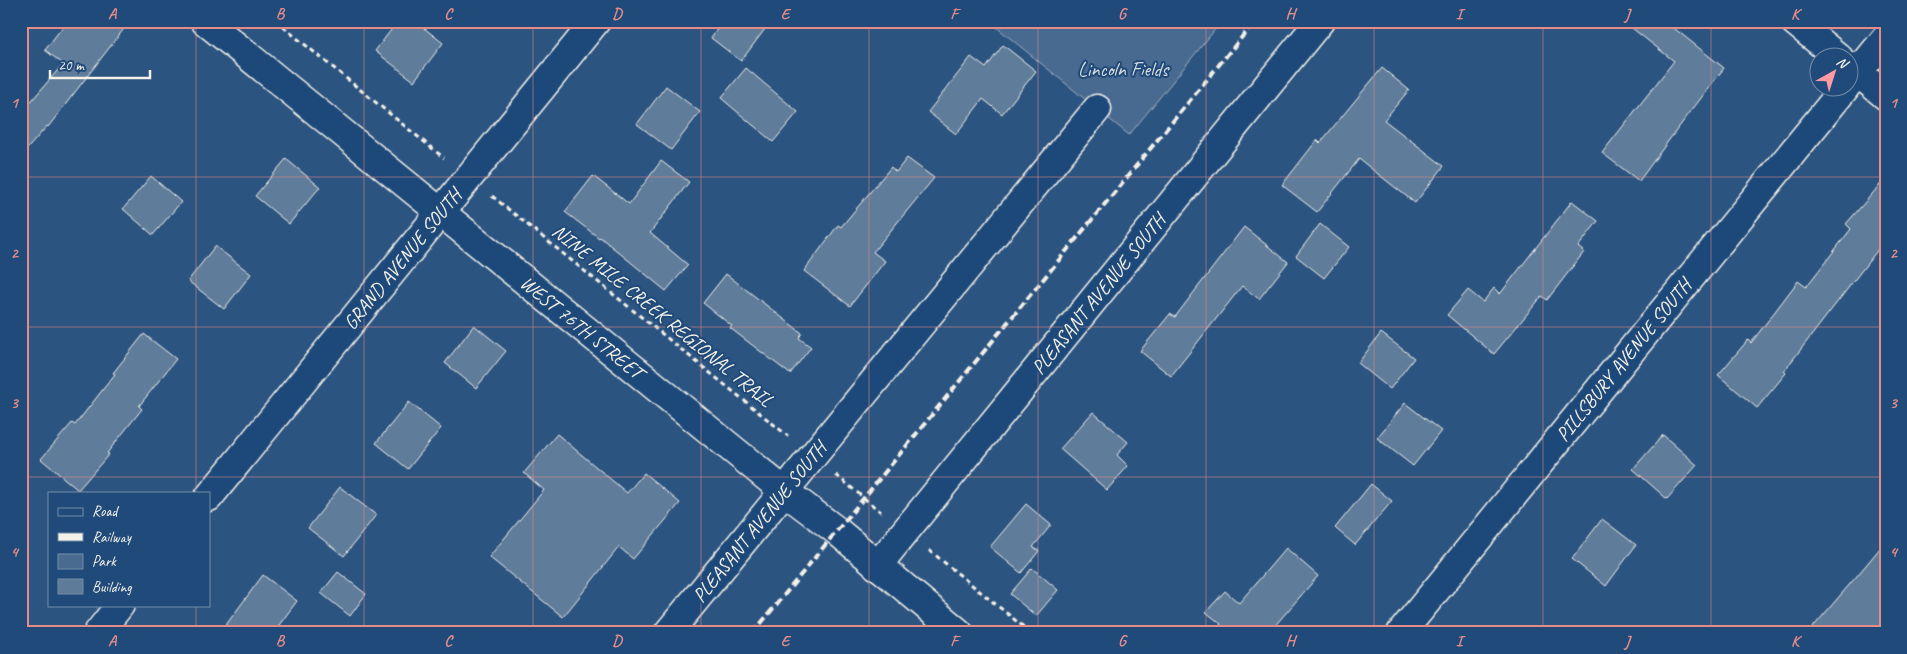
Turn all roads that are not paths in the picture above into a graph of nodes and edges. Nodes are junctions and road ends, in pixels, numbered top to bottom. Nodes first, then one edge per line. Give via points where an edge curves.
1 (205, 21) edge
2 (596, 21) edge
3 (1320, 21) edge
4 (1794, 21) edge
5 (1886, 38) edge
6 (1822, 48) edge
7 (1860, 62) edge
8 (1860, 80) edge
9 (1886, 96) edge
10 (1828, 98) edge
11 (1097, 109) dead end
12 (440, 212) junction
13 (784, 491) junction
14 (210, 496) edge
15 (877, 566) junction
16 (119, 606) edge
17 (98, 633) edge
18 (668, 633) edge
19 (959, 633) edge
20 (1401, 633) edge

1 - 12 street, WEST 76TH STREET
2 - 12 street, GRAND AVENUE SOUTH
3 - 15 street, PLEASANT AVENUE SOUTH
4 - 6 street
5 - 7 street, PILLSBURY AVENUE SOUTH
8 - 9 street
10 - 20 street, PILLSBURY AVENUE SOUTH
11 - 13 street, PLEASANT AVENUE SOUTH
12 - 13 street, WEST 76TH STREET
12 - 14 street, GRAND AVENUE SOUTH
13 - 15 street, WEST 76TH STREET
13 - 18 street, PLEASANT AVENUE SOUTH
15 - 19 street, WEST 76TH STREET
16 - 17 street

